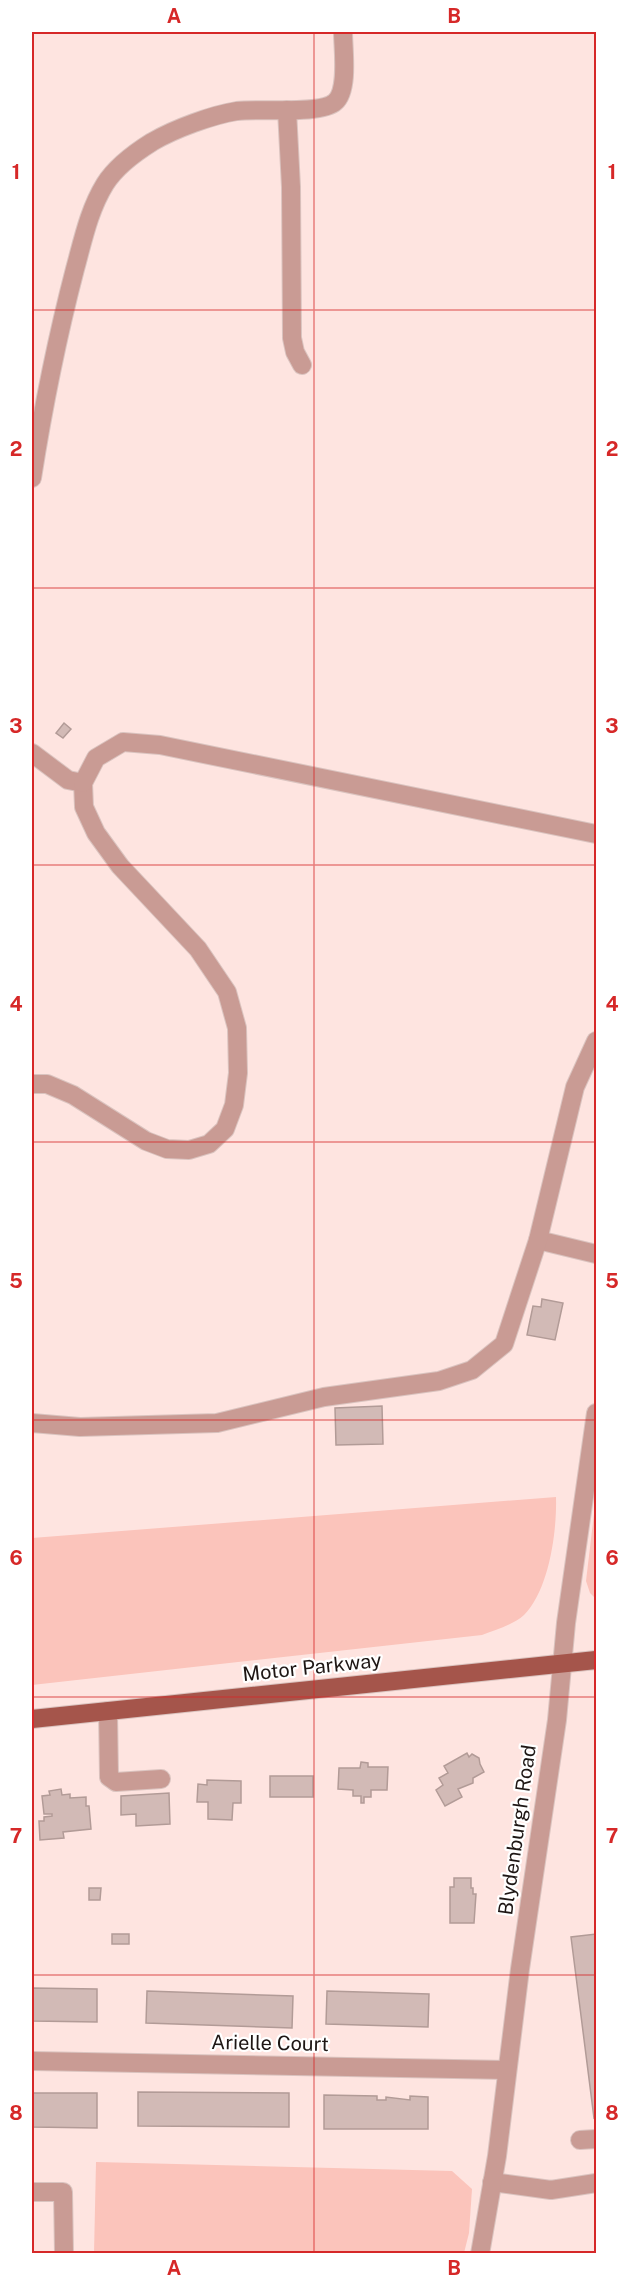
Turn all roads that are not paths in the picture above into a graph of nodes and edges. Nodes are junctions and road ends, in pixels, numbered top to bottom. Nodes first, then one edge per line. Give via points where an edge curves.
1 (343, 32) edge
2 (287, 110) junction
3 (302, 365) dead end
4 (32, 478) edge
5 (32, 753) edge
6 (82, 783) junction
7 (597, 834) edge
8 (597, 1041) edge
9 (32, 1084) edge
10 (538, 1240) junction
11 (597, 1254) edge
12 (597, 1413) edge
13 (32, 1423) edge
14 (597, 1660) edge
15 (562, 1664) junction
16 (108, 1711) junction
17 (32, 1719) edge
18 (161, 1779) dead end
19 (32, 2061) edge
20 (507, 2070) junction
21 (492, 2182) junction
22 (597, 2183) edge
23 (32, 2192) edge
24 (64, 2253) edge
25 (480, 2253) edge

1 - 2 street via 344,81 336,102 327,107
2 - 3 street via 292,338
2 - 4 street via 257,108 198,122 153,142 106,182 91,213 61,322
5 - 6 street via 68,780
6 - 7 street via 96,758 123,742 160,745
6 - 9 street via 84,807 96,834 126,873 198,949 227,992 237,1028 234,1105 225,1129 209,1144 189,1150 167,1149 146,1142 73,1095 47,1084
8 - 10 street via 576,1087
10 - 11 street
10 - 13 street via 504,1344 472,1370 439,1381 324,1397 217,1423 80,1427
12 - 15 street, Blydenburgh Road
14 - 15 main road, Motor Parkway
15 - 16 main road, Motor Parkway
15 - 20 street, Blydenburgh Road
16 - 17 main road, Motor Parkway
16 - 18 street via 109,1777 116,1782
19 - 20 street, Arielle Court
20 - 21 street, Blydenburgh Road
21 - 22 street via 551,2190
21 - 25 street, Blydenburgh Road
23 - 24 street via 63,2192

